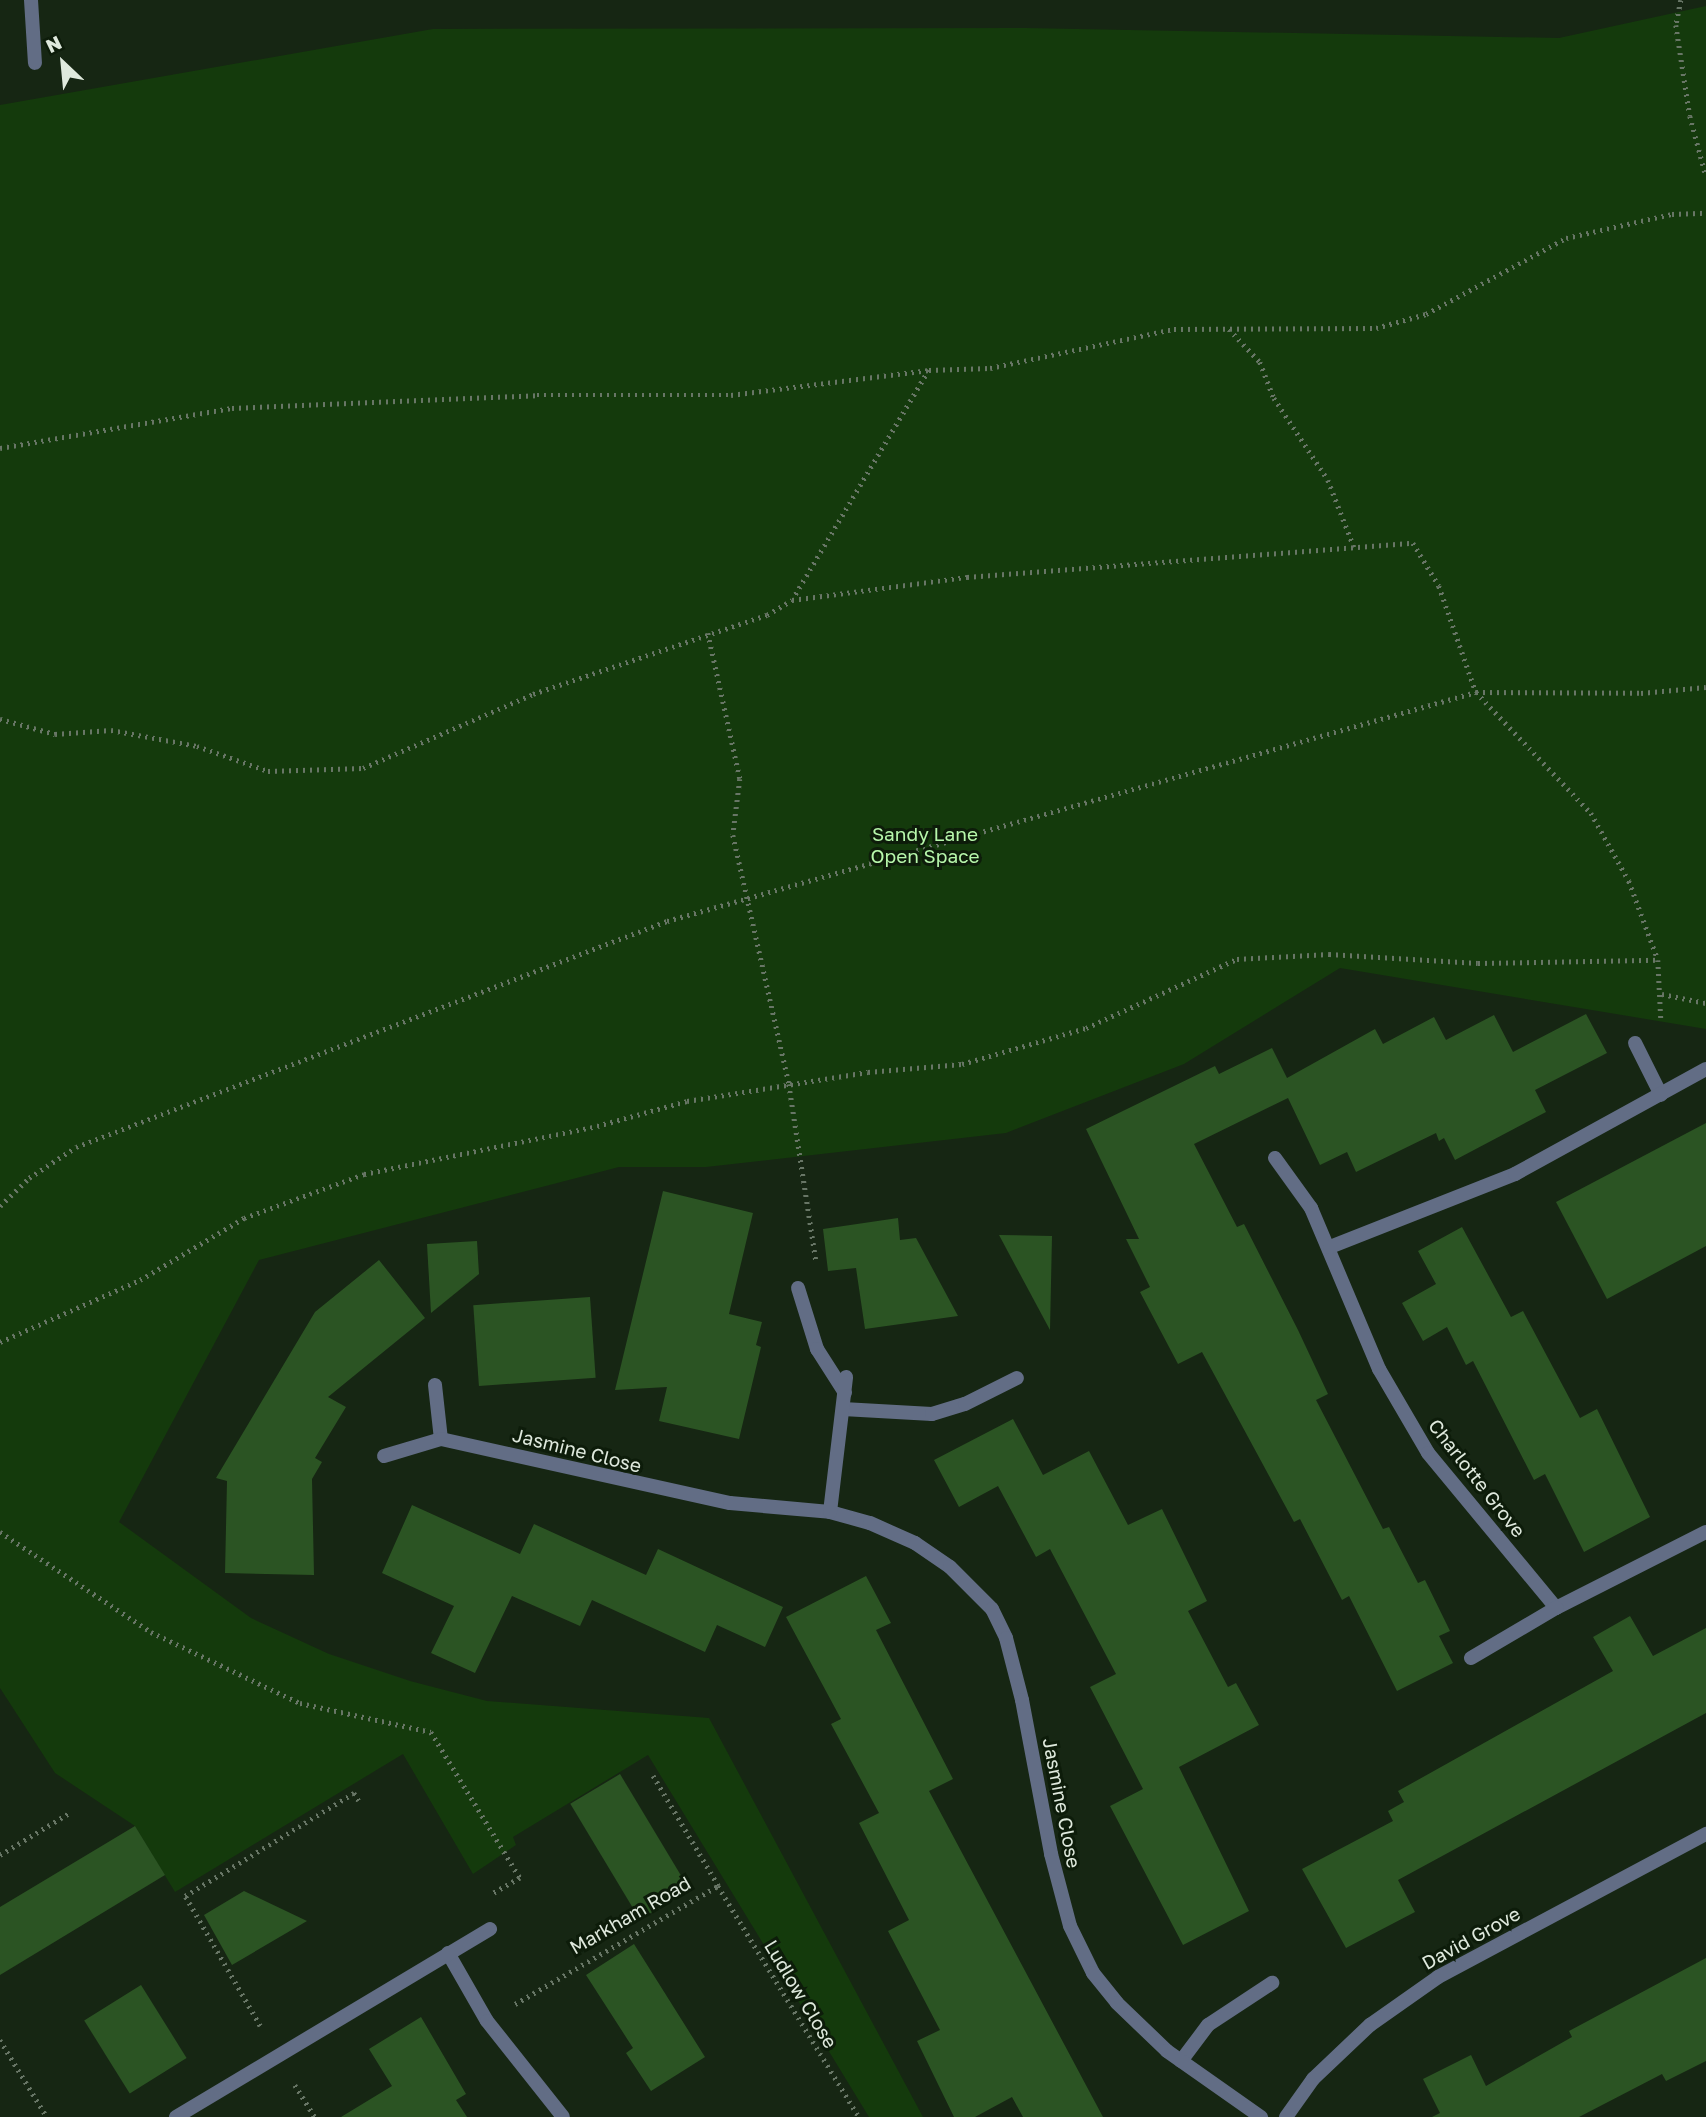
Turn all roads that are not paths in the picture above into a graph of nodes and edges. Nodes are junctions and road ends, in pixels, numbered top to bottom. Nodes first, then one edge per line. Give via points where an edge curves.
1 (31, 0) edge
2 (35, 63) dead end
3 (1635, 1043) road end
4 (1706, 1069) edge
5 (1661, 1095) junction
6 (1275, 1158) dead end
7 (1330, 1247) junction
8 (798, 1288) dead end
9 (846, 1377) dead end
10 (1017, 1378) dead end
11 (435, 1385) dead end
12 (845, 1393) junction
13 (843, 1409) junction
14 (441, 1439) junction
15 (384, 1456) dead end
16 (830, 1512) junction
17 (1706, 1532) edge
18 (1556, 1608) junction
19 (1471, 1658) dead end
20 (1706, 1834) edge
21 (490, 1929) road end
22 (448, 1953) junction
23 (1272, 1983) dead end
24 (1181, 2061) junction
25 (176, 2117) edge
26 (563, 2117) edge
27 (1261, 2117) edge
28 (1286, 2117) edge

1 - 2 street
3 - 5 street
4 - 5 street
5 - 7 street via 1515,1174
6 - 7 street, Charlotte Grove via 1311,1208
7 - 18 street, Charlotte Grove via 1379,1369 1428,1453
8 - 12 street via 817,1349
9 - 12 street
10 - 13 street via 932,1415
11 - 14 street
12 - 13 street
13 - 16 street
14 - 15 street, Jasmine Close
14 - 16 street, Jasmine Close via 718,1500
16 - 24 street, Jasmine Close via 915,1543 972,1585 992,1609 1006,1638 1022,1700 1051,1854 1070,1926 1093,1973 1117,2003
17 - 18 street
18 - 19 street
20 - 28 street, David Grove via 1438,1977 1370,2025 1314,2079
21 - 22 street
22 - 25 street
22 - 26 street via 487,2021
23 - 24 street via 1208,2025
24 - 27 street, Jasmine Close

